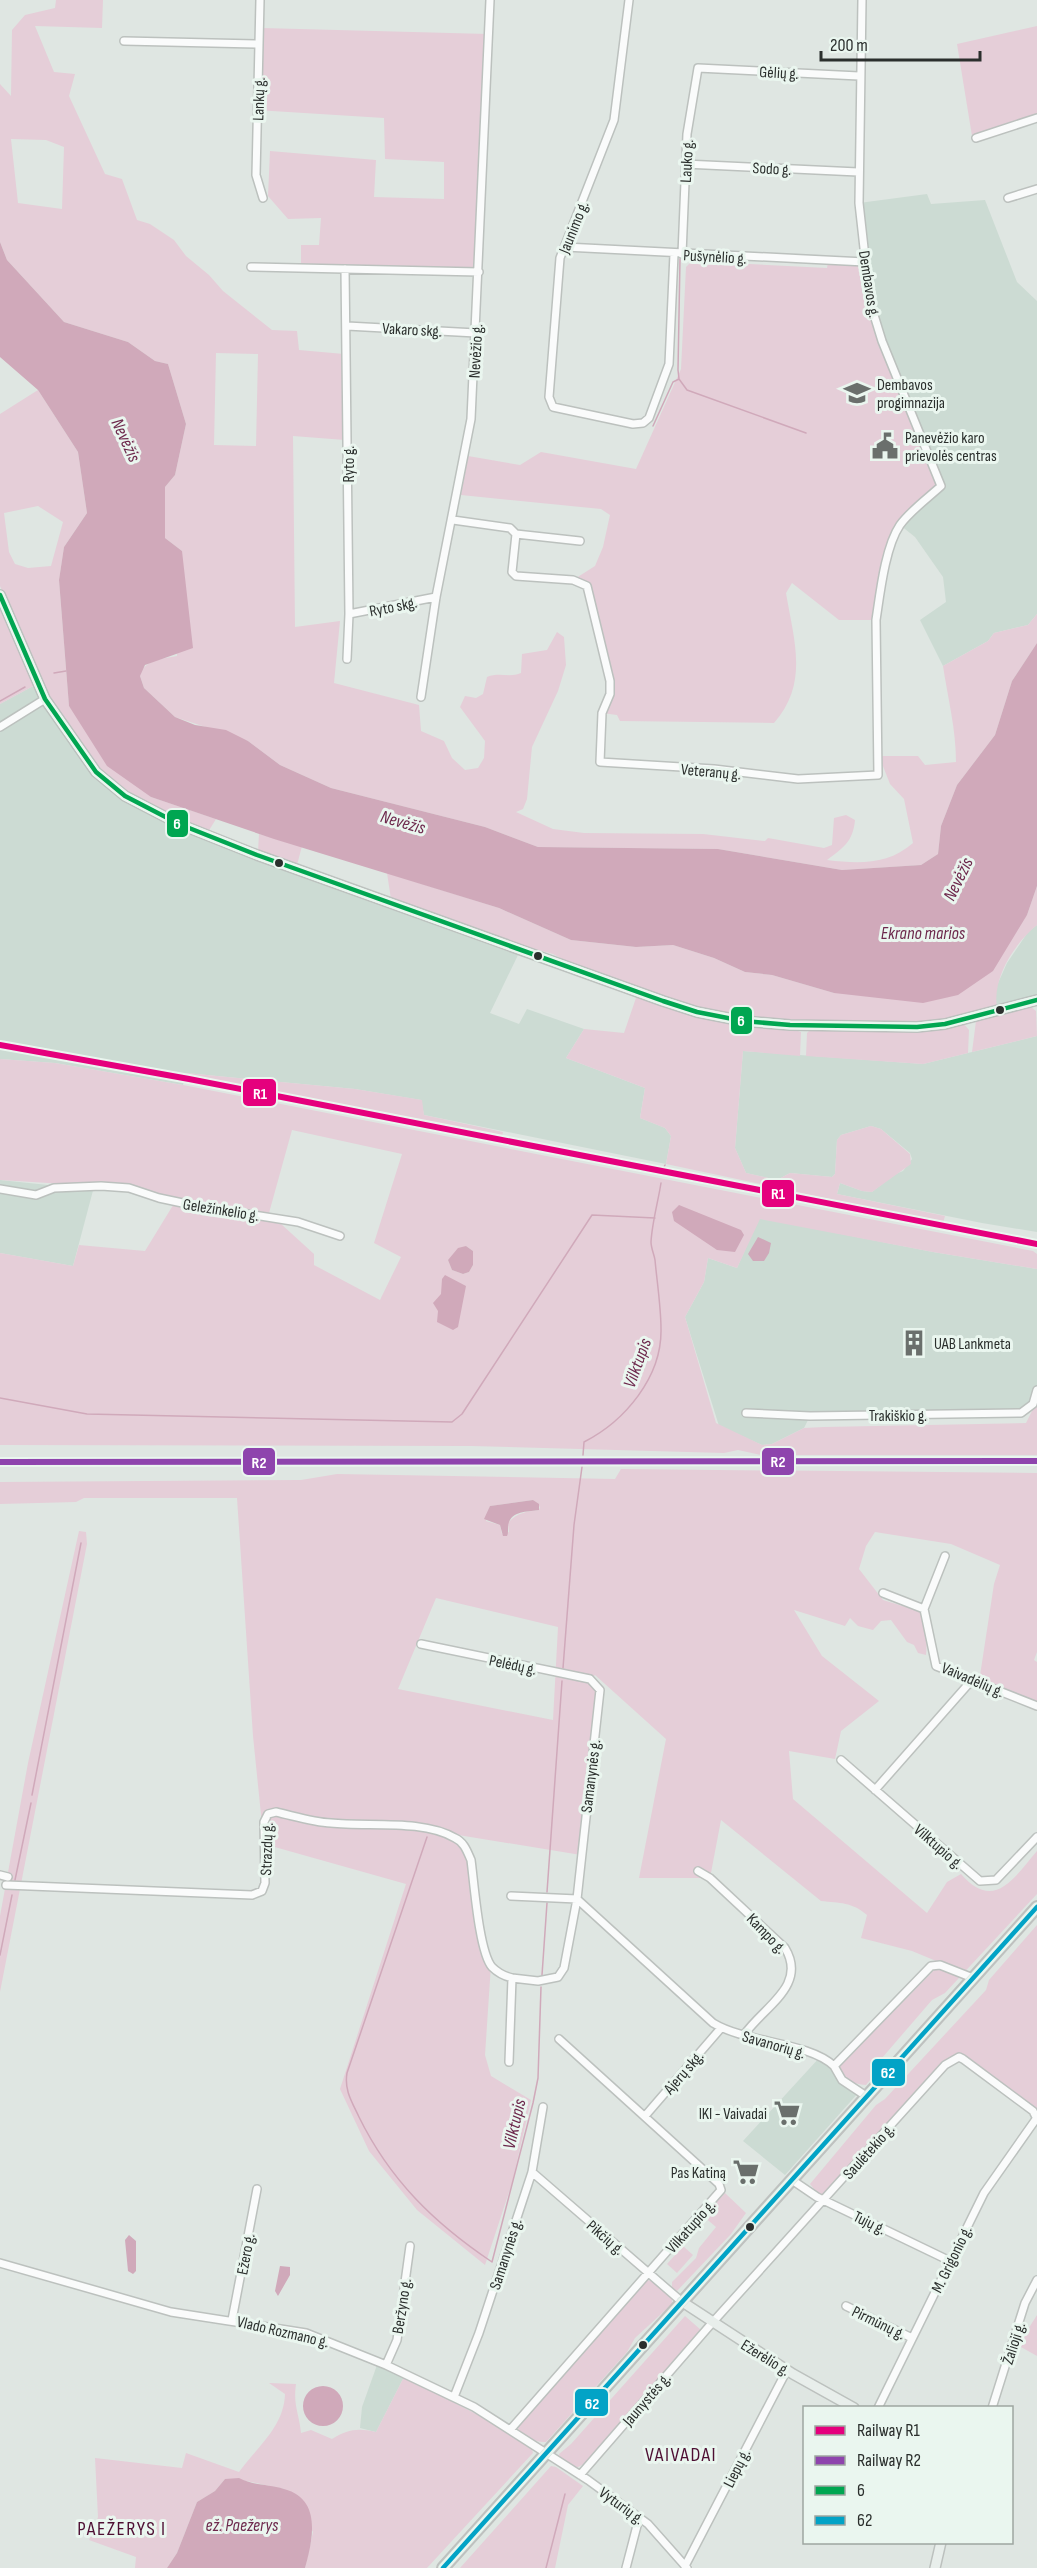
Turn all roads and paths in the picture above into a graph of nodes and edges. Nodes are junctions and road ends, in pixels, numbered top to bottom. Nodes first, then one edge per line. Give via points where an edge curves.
1 (260, 0) edge
2 (490, 0) edge
3 (629, 0) edge
4 (862, 0) edge
5 (124, 41) dead end
6 (259, 44) junction
7 (698, 68) joint
8 (859, 76) junction
9 (1037, 118) edge
10 (976, 138) dead end
11 (686, 164) junction
12 (858, 172) junction
13 (1037, 189) edge
14 (263, 198) dead end
15 (1008, 198) dead end
16 (565, 247) junction
17 (674, 254) junction
18 (682, 254) junction
19 (865, 262) junction
20 (251, 267) dead end
21 (345, 268) junction
22 (479, 272) junction
23 (347, 326) junction
24 (476, 333) junction
25 (453, 520) junction
26 (516, 534) junction
27 (894, 537) joint
28 (580, 540) dead end
29 (0, 595) edge
30 (436, 597) junction
31 (349, 614) junction
32 (347, 659) dead end
33 (421, 697) dead end
34 (45, 699) junction
35 (0, 727) edge
36 (1037, 1000) edge
37 (0, 1189) edge
38 (340, 1236) dead end
39 (1037, 1390) edge
40 (746, 1413) dead end
41 (945, 1556) dead end
42 (883, 1593) dead end
43 (924, 1609) junction
44 (421, 1644) dead end
45 (972, 1680) junction
46 (600, 1690) joint
47 (1037, 1706) edge
48 (841, 1761) dead end
49 (875, 1790) junction
50 (1037, 1837) edge
51 (698, 1871) dead end
52 (0, 1875) edge
53 (8, 1877) dead end
54 (6, 1885) dead end
55 (511, 1896) dead end
56 (577, 1899) junction
57 (1035, 1912) edge
58 (512, 1978) junction
59 (973, 1978) junction
60 (721, 2028) junction
61 (744, 2035) junction
62 (559, 2039) dead end
63 (510, 2062) dead end
64 (834, 2066) junction
65 (866, 2096) junction
66 (543, 2107) dead end
67 (645, 2116) junction
68 (1036, 2119) edge
69 (532, 2172) junction
70 (792, 2180) junction
71 (257, 2189) dead end
72 (823, 2200) junction
73 (410, 2246) dead end
74 (950, 2261) junction
75 (0, 2263) edge
76 (647, 2273) junction
77 (1037, 2280) edge
78 (681, 2301) junction
79 (846, 2306) dead end
80 (232, 2320) junction
81 (712, 2324) junction
82 (912, 2338) junction
83 (386, 2365) junction
84 (786, 2370) junction
85 (454, 2397) junction
86 (850, 2406) edge
87 (879, 2406) edge
88 (993, 2406) edge
89 (510, 2430) junction
90 (547, 2452) junction
91 (580, 2475) junction
92 (639, 2517) junction
93 (941, 2544) edge
94 (686, 2567) edge
95 (443, 2568) edge
96 (626, 2568) edge
97 (935, 2568) edge

1 - 6 street, Lankų g.
2 - 22 street, Nevėžio g.
3 - 16 street, Jaunimo g. via 614,120
4 - 8 street, Dembavos g.
5 - 6 street
6 - 14 street, Lankų g. via 256,174
7 - 8 street, Gėlių g.
7 - 11 street, Lauko g.
8 - 12 street, Dembavos g.
9 - 10 street
11 - 12 street, Sodo g.
11 - 18 street, Lauko g.
12 - 19 street, Dembavos g.
13 - 15 street
16 - 17 street, Pušynėlio g.
16 - 17 street, Jaunimo g. via 559,262 550,403 556,409 638,424 650,418 668,372
17 - 18 street, Pušynėlio g.
18 - 19 street, Pušynėlio g.
19 - 27 street, Dembavos g. via 879,333 941,486 900,525
20 - 21 street
21 - 22 street
21 - 23 street, Ryto g.
22 - 24 street, Nevėžio g.
23 - 24 street, Vakaro skg.
23 - 31 street, Ryto g.
24 - 25 street, Nevėžio g. via 471,419
25 - 26 street via 510,528
25 - 30 street, Nevėžio g.
26 - 27 street, Veteranų g. via 512,572 516,576 573,580 587,586 610,681 610,694 602,713 600,762 798,779 878,775 876,620
26 - 28 street
29 - 34 main road
30 - 31 street, Ryto skg.
30 - 33 street, Nevėžio g.
31 - 32 street, Ryto g.
34 - 35 street
34 - 36 main road via 105,781 179,824 688,1010 790,1025 917,1027 958,1021
37 - 38 street, Geležinkelio g. via 36,1196 54,1188 129,1188 192,1205 298,1222
39 - 40 street, Trakiškio g. via 1033,1404 1021,1413 827,1416
41 - 43 street
42 - 43 street
43 - 45 street, Vaivadėlių g. via 936,1666
44 - 46 street, Pelėdų g. via 590,1679
45 - 47 street, Vaivadėlių g.
45 - 49 street
46 - 56 street, Samanynės g.
48 - 49 street, Vilktupio g.
49 - 50 street, Vilktupio g. via 980,1881 996,1880
51 - 61 street, Kampo g. via 785,1948 792,1960 787,1987
52 - 53 street
54 - 58 street, Strazdų g. via 252,1894 262,1892 266,1883 264,1822 268,1814 276,1812 329,1823 420,1827 443,1832 466,1848 484,1947 491,1965
55 - 56 street
56 - 58 street, Samanynės g. via 564,1968 558,1977 538,1981
56 - 60 street, Savanorių g.
57 - 59 main road
58 - 63 street
59 - 64 street via 940,1965 931,1966
59 - 65 main road
60 - 61 street, Savanorių g.
60 - 67 street, Ajerų skg.
61 - 64 street, Savanorių g. via 820,2057
62 - 67 street, Vilkatupio g.
64 - 65 street via 842,2080
65 - 70 main road
66 - 69 street, Samanynės g.
67 - 76 street, Vilkatupio g. via 721,2188
68 - 72 street, Saulėtekio g. via 1033,2111 959,2057 945,2065
68 - 74 street, M. Grigonio g. via 984,2193
69 - 76 street, Pikčių g.
69 - 85 street, Samanynės g. via 480,2333
70 - 72 street, Tujų g.
70 - 78 main road
71 - 80 street, Ežero g.
72 - 74 street, Tujų g.
72 - 81 street, Saulėtekio g.
73 - 83 street, Beržyno g. via 397,2340
74 - 82 street, M. Grigonio g.
75 - 80 street, Vlado Rozmano g. via 171,2312
76 - 78 street, Pikčių g.
76 - 89 street, Vilkatupio g.
77 - 88 street, Žalioji g. via 1025,2303
78 - 81 main road, Ežerėlio g.
78 - 90 main road
79 - 82 street, Pirmūnų g.
80 - 83 street, Vlado Rozmano g. via 306,2333
81 - 84 main road, Ežerėlio g.
81 - 91 street, Jaunystės g.
82 - 87 street, M. Grigonio g.
83 - 85 street, Vlado Rozmano g.
84 - 86 main road, Ežerėlio g.
84 - 94 street, Liepų g.
85 - 89 street, Vlado Rozmano g.
89 - 90 street, Vlado Rozmano g.
90 - 91 street, Vyturių g.
90 - 95 main road
91 - 92 street, Vyturių g.
92 - 94 street, Vyturių g.
92 - 96 street
93 - 97 main road

